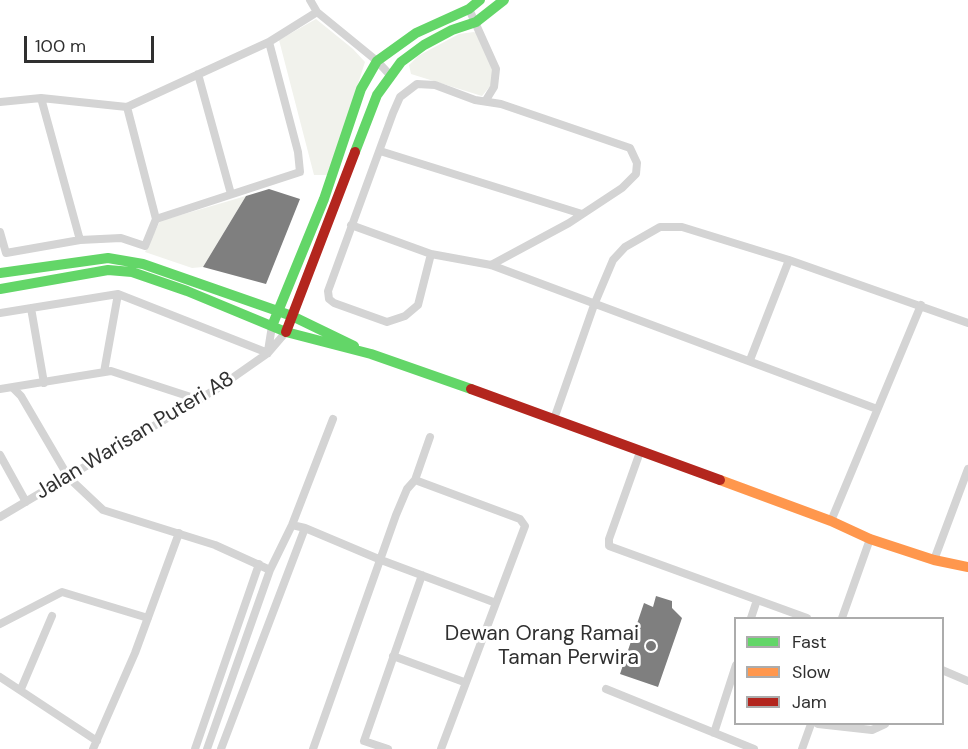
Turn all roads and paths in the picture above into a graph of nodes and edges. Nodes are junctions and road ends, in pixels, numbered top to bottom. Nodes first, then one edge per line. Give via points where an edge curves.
1 (310, 0) edge
2 (480, 0) edge
3 (505, 1) edge
4 (469, 9) junction
5 (317, 12) junction
6 (476, 22) junction
7 (269, 42) junction
8 (378, 61) junction
9 (198, 74) junction
10 (390, 75) junction
11 (41, 98) junction
12 (486, 100) junction
13 (0, 102) edge
14 (127, 106) junction
15 (380, 151) junction
16 (231, 194) junction
17 (582, 214) junction
18 (156, 219) junction
19 (351, 225) junction
20 (0, 232) edge
21 (80, 240) junction
22 (431, 254) junction
23 (789, 260) junction
24 (491, 265) junction
25 (0, 273) edge
26 (0, 289) edge
27 (118, 294) junction
28 (594, 305) junction
29 (921, 305) junction
30 (31, 308) junction
31 (278, 311) junction
32 (0, 313) edge
33 (292, 316) junction
34 (968, 323) edge
35 (272, 326) junction
36 (286, 332) junction
37 (268, 352) junction
38 (371, 354) junction
39 (750, 360) junction
40 (104, 372) junction
41 (44, 383) junction
42 (13, 388) junction
43 (0, 389) edge
44 (200, 400) junction
45 (877, 409) junction
46 (333, 418) dead end
47 (554, 419) junction
48 (430, 437) dead end
49 (640, 452) junction
50 (0, 455) edge
51 (968, 469) edge
52 (69, 478) junction
53 (414, 480) junction
54 (26, 502) junction
55 (0, 516) edge
56 (831, 521) junction
57 (292, 525) junction
58 (305, 528) junction
59 (179, 533) junction
60 (870, 539) junction
61 (381, 560) junction
62 (934, 560) junction
63 (259, 564) junction
64 (968, 567) edge
65 (270, 570) junction
66 (423, 575) junction
67 (757, 600) junction
68 (496, 603) junction
69 (52, 616) dead end
70 (751, 617) edge
71 (804, 617) edge
72 (842, 617) edge
73 (148, 618) junction
74 (0, 624) edge
75 (393, 656) junction
76 (734, 668) edge
77 (944, 671) edge
78 (0, 677) edge
79 (968, 681) edge
80 (464, 682) junction
81 (21, 689) junction
82 (606, 689) dead end
83 (810, 725) edge
84 (833, 725) edge
85 (881, 725) edge
86 (714, 733) junction
87 (97, 741) junction
88 (363, 745) edge
89 (93, 749) edge
90 (195, 749) edge
91 (207, 749) edge
92 (221, 749) edge
93 (313, 749) edge
94 (388, 749) edge
95 (441, 749) edge
96 (754, 749) edge
97 (802, 749) edge

1 - 5 street
2 - 4 street
3 - 6 street
4 - 6 street
4 - 8 street via 416,33
5 - 7 street
5 - 8 street
6 - 10 street via 424,45
6 - 12 street via 496,69 494,87
7 - 9 street
7 - 16 street via 300,172
8 - 10 street
8 - 31 street via 361,89 324,199
9 - 14 street
9 - 16 street
10 - 33 street via 377,95
11 - 13 street
11 - 14 street
11 - 21 street
12 - 15 street via 475,100 435,85 417,84 400,97
12 - 17 street via 630,148 637,163 636,174
14 - 18 street
15 - 17 street
15 - 19 street
16 - 18 street
17 - 24 street
18 - 21 street via 145,246 121,238
19 - 22 street
19 - 22 street via 328,291 334,303 387,322 405,315 418,305
20 - 21 street via 6,253
22 - 24 street
23 - 28 street via 682,227 660,228 625,248 613,260
23 - 29 street
23 - 39 street
24 - 28 street
25 - 31 street via 108,258 143,264
26 - 35 street via 108,270 132,272
27 - 30 street
27 - 37 street
27 - 40 street
28 - 39 street
28 - 47 street
29 - 34 street
29 - 45 street
30 - 32 street
30 - 41 street
31 - 33 street
31 - 35 street
33 - 36 street
33 - 38 street
35 - 36 street
35 - 37 street
36 - 37 street, Jalan Warisan Puteri A8
36 - 38 street
37 - 44 street, Jalan Warisan Puteri A8
38 - 47 street
39 - 45 street
40 - 41 street
40 - 44 street
41 - 42 street
42 - 43 street
42 - 52 street
44 - 52 street, Jalan Warisan Puteri A8
45 - 56 street
46 - 57 street
47 - 49 street
48 - 53 street
49 - 56 street
49 - 67 street via 609,546
50 - 54 street
51 - 62 street
52 - 54 street, Jalan Warisan Puteri A8
52 - 59 street via 104,510
53 - 61 street via 403,498
53 - 68 street via 524,522
54 - 55 street, Jalan Warisan Puteri A8
56 - 60 street
57 - 58 street
57 - 65 street
58 - 61 street
58 - 92 street
59 - 63 street
59 - 73 street
60 - 62 street
60 - 72 street
61 - 66 street
61 - 93 street
62 - 64 street
63 - 65 street
63 - 90 street
65 - 91 street
66 - 68 street
66 - 75 street
67 - 70 street
67 - 71 street
68 - 80 street
69 - 81 street
73 - 74 street via 62,592
73 - 87 street
75 - 80 street
75 - 88 street
76 - 86 street
77 - 79 street
78 - 81 street
80 - 95 street
81 - 87 street
82 - 86 street
83 - 97 street
84 - 85 street via 872,730
86 - 96 street
87 - 89 street
88 - 94 street

